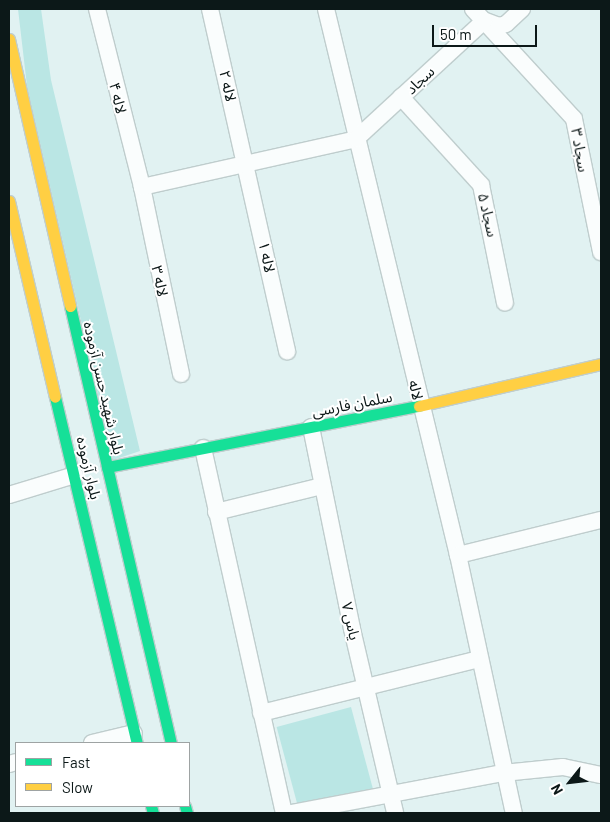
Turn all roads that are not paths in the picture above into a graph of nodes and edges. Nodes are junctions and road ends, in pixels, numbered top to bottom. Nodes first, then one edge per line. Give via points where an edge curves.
1 (97, 9) edge
2 (210, 9) edge
3 (326, 9) edge
4 (472, 9) edge
5 (522, 9) edge
6 (481, 15) edge
7 (9, 39) edge
8 (401, 98) junction
9 (356, 139) junction
10 (246, 164) junction
11 (142, 187) junction
12 (596, 202) edge
13 (11, 203) edge
14 (601, 252) edge
15 (505, 303) dead end
16 (287, 351) dead end
17 (601, 364) edge
18 (181, 374) dead end
19 (420, 406) junction
20 (311, 427) junction
21 (203, 448) junction
22 (107, 467) junction
23 (75, 475) junction
24 (322, 486) junction
25 (9, 495) edge
26 (216, 512) junction
27 (601, 520) edge
28 (458, 555) junction
29 (480, 659) junction
30 (366, 686) junction
31 (261, 713) junction
32 (149, 732) edge
33 (97, 742) edge
34 (169, 742) edge
35 (503, 773) junction
36 (601, 775) edge
37 (391, 796) junction
38 (284, 813) edge
39 (291, 813) edge
40 (394, 813) edge
41 (514, 813) edge

1 - 11 street, لاله ۴
2 - 10 street, لاله ۲
3 - 9 street, لاله
4 - 6 street, سجاد ۳
5 - 6 street via 506,24 493,26
6 - 8 street, سجاد
6 - 12 street, سجاد ۳ via 574,119
7 - 22 main road, بلوار شهید حسن آزموده via 40,197
8 - 9 street, سجاد
8 - 15 street, سجاد ۵ via 481,185
9 - 10 street
9 - 19 street, لاله
10 - 11 street
10 - 16 street, لاله ۱
11 - 18 street, لاله ۳
12 - 14 street, سجاد ۳
13 - 23 main road, بلوار آزموده
17 - 19 main road, سلمان فارسی
19 - 20 main road, سلمان فارسی
19 - 28 street, لاله
20 - 21 main road, سلمان فارسی
20 - 24 street, یاس ۷
21 - 22 main road, سلمان فارسی
21 - 26 street
22 - 32 main road, بلوار شهید حسن آزموده
23 - 25 street
23 - 32 main road, بلوار آزموده
24 - 26 street
24 - 30 street, یاس ۷
26 - 31 street
27 - 28 street
28 - 29 street, لاله
29 - 30 street
29 - 35 street, لاله
30 - 31 street
30 - 37 street, یاس ۷
31 - 38 street
32 - 33 street
32 - 34 main road, بلوار شهید حسن آزموده
35 - 36 street via 563,767
35 - 37 street
35 - 41 street, لاله
37 - 39 street
37 - 40 street, یاس ۷

